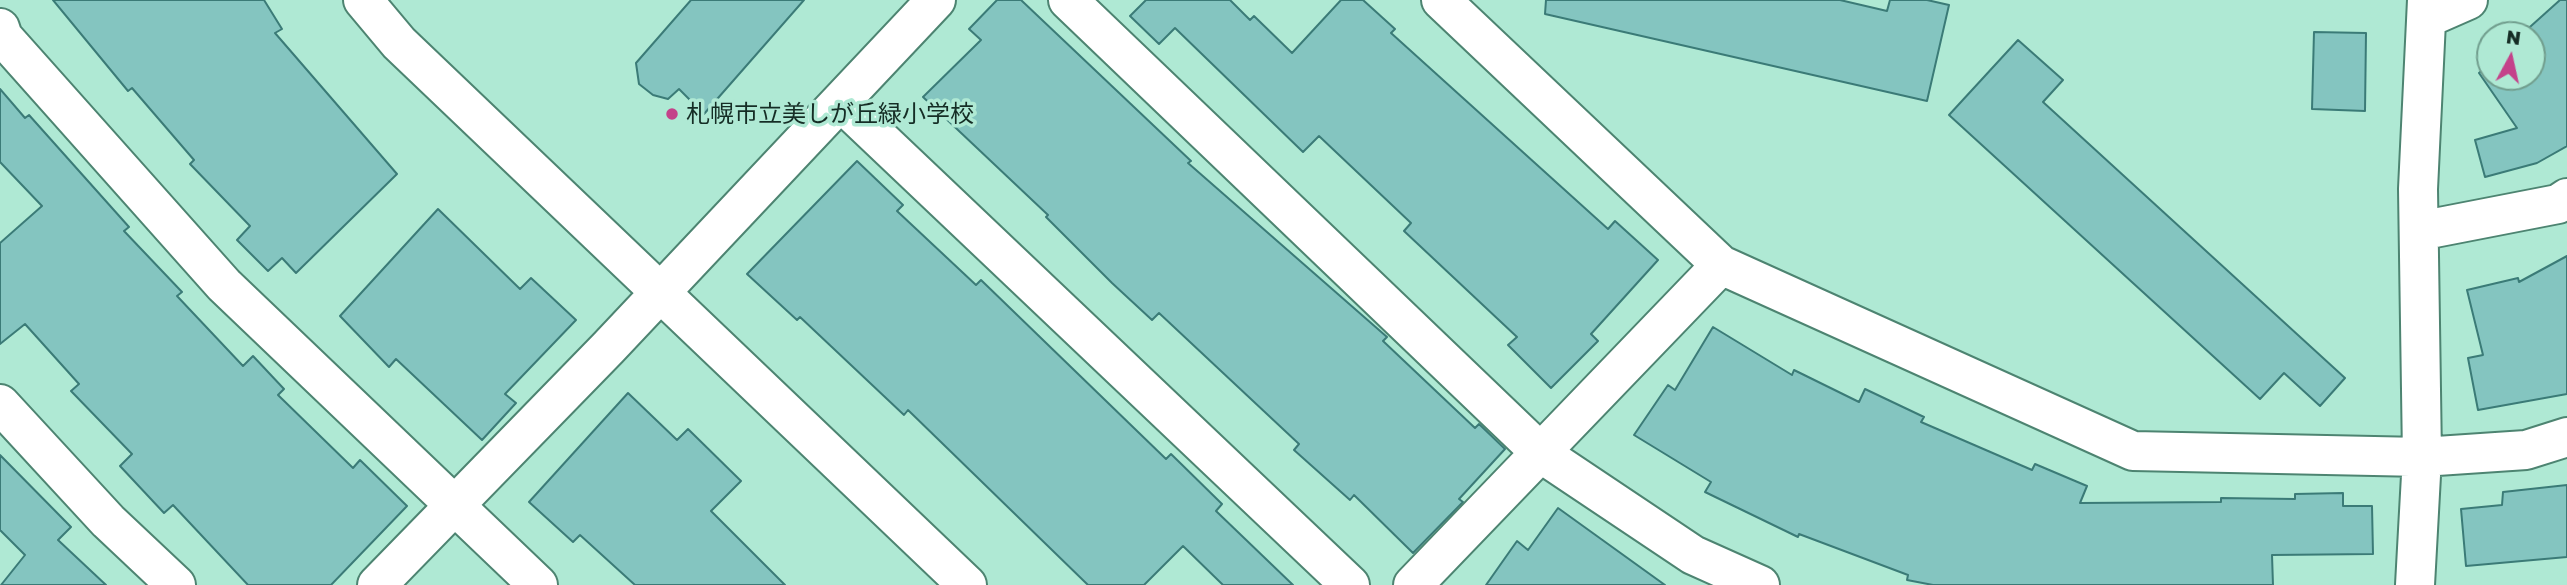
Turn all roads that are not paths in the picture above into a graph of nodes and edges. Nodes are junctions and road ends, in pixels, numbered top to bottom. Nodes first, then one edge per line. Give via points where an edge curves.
1 (363, 0) edge
2 (936, 0) edge
3 (1068, 0) edge
4 (1441, 0) edge
5 (2468, 0) edge
6 (2427, 9) edge
7 (0, 28) edge
8 (841, 102) junction
9 (2567, 198) edge
10 (2418, 231) junction
11 (1721, 265) junction
12 (657, 293) junction
13 (0, 404) edge
14 (2567, 437) edge
15 (1542, 454) junction
16 (2422, 457) junction
17 (454, 505) junction
18 (176, 585) edge
19 (377, 585) edge
20 (538, 585) edge
21 (967, 585) edge
22 (1350, 585) edge
23 (1413, 585) edge
24 (1760, 585) edge
25 (2415, 585) edge

1 - 12 street via 399,43
2 - 8 street
3 - 15 street
4 - 11 street
5 - 6 street
6 - 10 street
7 - 17 street via 3,37 224,285
8 - 12 street
8 - 22 street
9 - 10 street via 2558,204
10 - 16 street
11 - 15 street
11 - 16 street via 2133,451
12 - 17 street
12 - 21 street
13 - 18 street via 108,522
14 - 16 street via 2526,450
15 - 23 street
15 - 24 street via 1693,555
16 - 25 street
17 - 19 street
17 - 20 street

